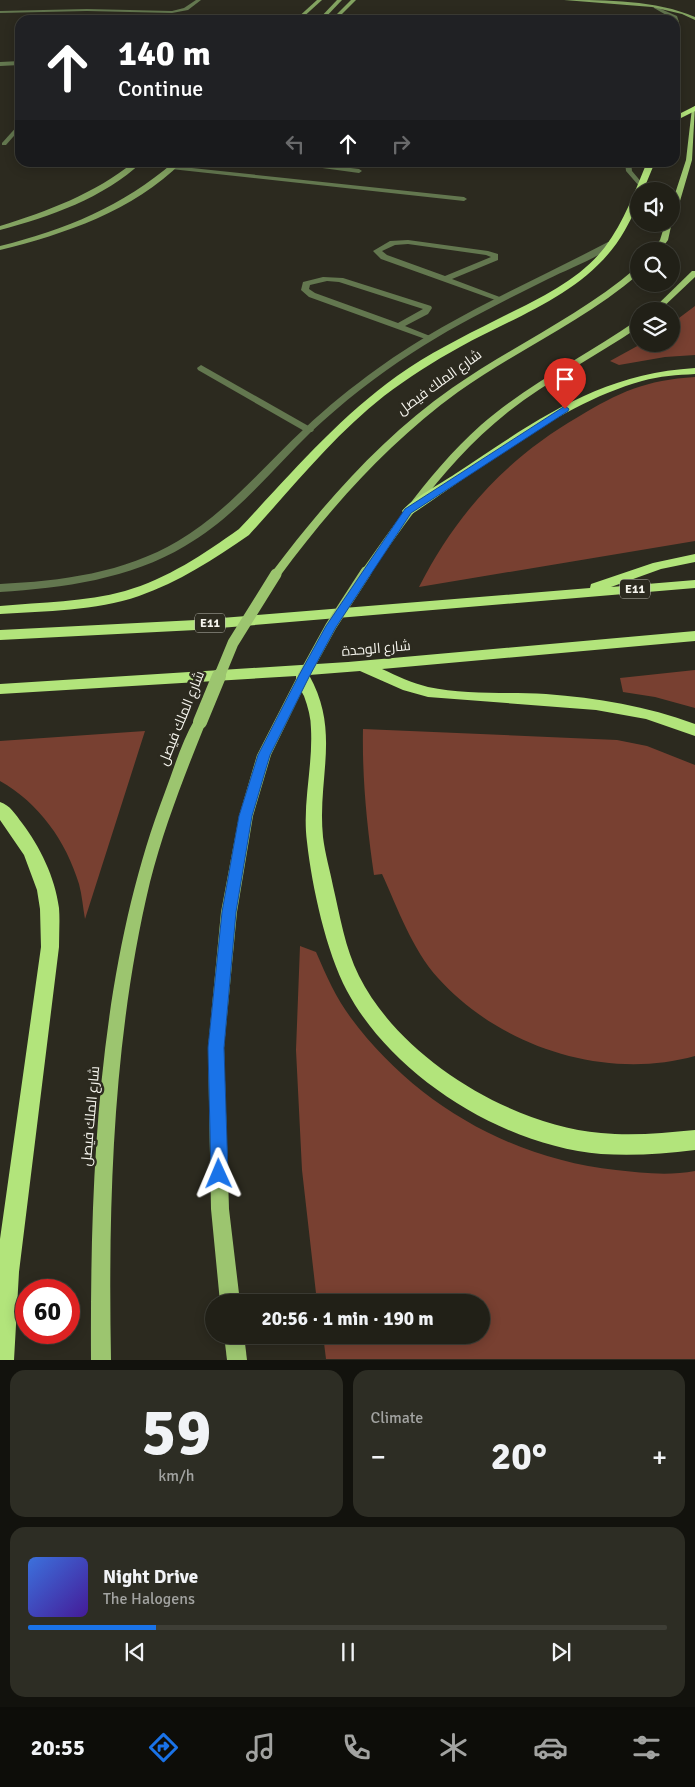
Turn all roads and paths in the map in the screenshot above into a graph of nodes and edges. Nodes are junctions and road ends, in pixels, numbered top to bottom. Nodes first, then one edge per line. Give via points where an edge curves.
1 (199, 0) edge
2 (320, 0) edge
3 (340, 0) edge
4 (354, 0) edge
5 (566, 0) edge
6 (582, 1) edge
7 (674, 3) dead end
8 (656, 7) junction
9 (0, 12) edge
10 (303, 15) edge
11 (325, 15) edge
12 (338, 15) edge
13 (671, 15) edge
14 (695, 19) edge
15 (15, 63) edge
16 (0, 64) edge
17 (695, 108) edge
18 (680, 116) edge
19 (15, 131) edge
20 (4, 144) dead end
21 (133, 167) edge
22 (173, 167) edge
23 (215, 167) edge
24 (629, 167) edge
25 (649, 167) edge
26 (359, 171) dead end
27 (312, 172) edge
28 (638, 182) edge
29 (642, 182) edge
30 (680, 189) edge
31 (464, 199) dead end
32 (630, 211) edge
33 (0, 228) edge
34 (611, 244) junction
35 (0, 248) edge
36 (695, 273) edge
37 (630, 278) edge
38 (445, 279) junction
39 (501, 299) junction
40 (664, 302) edge
41 (399, 326) junction
42 (630, 329) edge
43 (431, 338) junction
44 (201, 368) dead end
45 (695, 371) edge
46 (309, 430) junction
47 (408, 511) junction
48 (695, 558) edge
49 (695, 584) edge
50 (0, 588) edge
51 (574, 594) junction
52 (0, 610) edge
53 (0, 636) edge
54 (695, 636) edge
55 (362, 665) junction
56 (303, 677) junction
57 (0, 690) edge
58 (695, 730) edge
59 (0, 808) edge
60 (695, 1140) edge
61 (229, 1294) edge
62 (235, 1344) edge
63 (2, 1360) edge
64 (101, 1360) edge
65 (237, 1360) edge

1 - 9 street via 186,9 172,12
2 - 10 street
3 - 11 street
4 - 12 street
5 - 6 street
6 - 7 street
6 - 8 street
8 - 13 street
8 - 14 street via 678,10
15 - 16 street
17 - 18 highway
17 - 30 main road via 689,160
19 - 20 street
21 - 33 street via 101,190 72,204
22 - 35 street via 138,195 112,209
23 - 27 street
24 - 28 street
25 - 29 highway
26 - 27 street
27 - 31 street
32 - 34 highway
34 - 39 street
34 - 52 highway via 590,268 567,286 424,363 375,398 244,532 208,557 146,589 115,598
36 - 40 main road
37 - 64 main road, شارع الملك فيصل, bridge via 608,296 447,396 372,459 336,496 276,574 233,643 171,792 143,882 121,995 106,1130
38 - 38 street via 495,256 408,242 394,243 377,251 384,257
38 - 39 street
39 - 43 street
41 - 41 street via 312,295 305,290 306,284 327,278 340,280 428,308
41 - 43 street
42 - 47 main road via 504,411 469,440
43 - 46 street via 382,370
44 - 46 street
45 - 47 highway via 641,377 602,390 533,428
46 - 50 street via 215,521 181,544 139,564 90,578
47 - 56 main road, bridge via 331,626
48 - 51 highway via 647,569
49 - 51 highway, E11
51 - 53 highway, E11
54 - 55 highway, شارع الوحدة
55 - 57 highway, شارع الوحدة
55 - 58 highway via 396,682 437,694 605,704 656,716
56 - 60 highway via 315,706 319,728 314,797 315,840 332,926 359,995 383,1028 413,1060 449,1088 491,1112 536,1130 584,1142 631,1146
56 - 61 main road via 264,755 246,816 229,912 216,1048 220,1210
59 - 63 highway via 20,832 39,865 49,904 50,947 7,1272
62 - 65 main road

